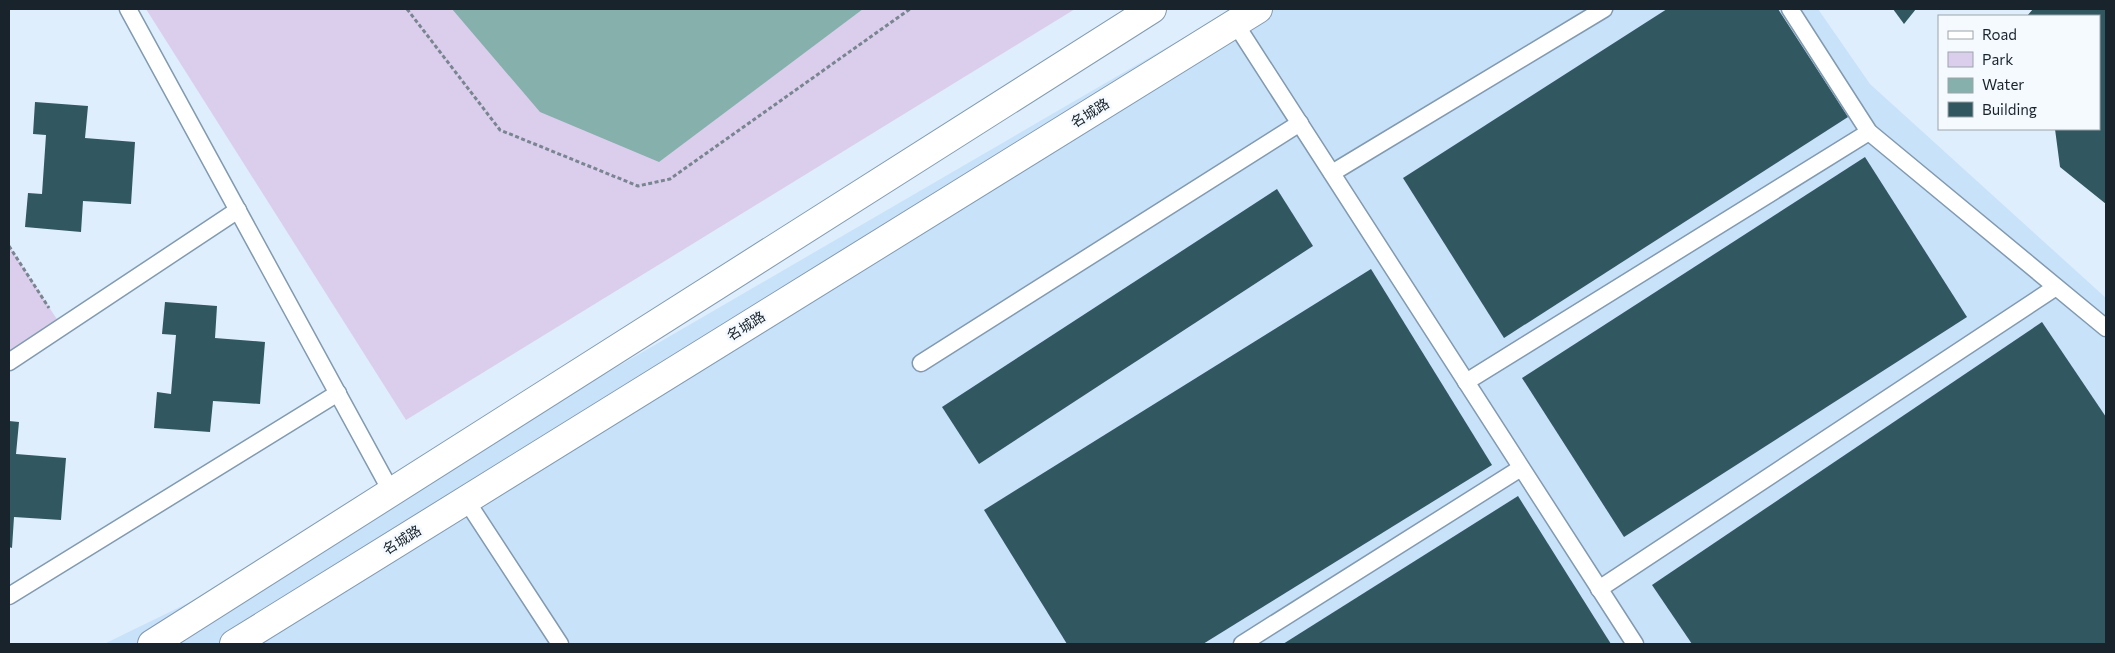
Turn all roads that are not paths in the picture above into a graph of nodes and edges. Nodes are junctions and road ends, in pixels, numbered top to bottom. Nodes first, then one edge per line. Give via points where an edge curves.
1 (128, 9) edge
2 (1152, 9) edge
3 (1258, 9) edge
4 (1604, 9) edge
5 (1790, 9) edge
6 (1235, 23) junction
7 (1300, 122) junction
8 (1869, 132) junction
9 (1332, 173) junction
10 (238, 210) junction
11 (2056, 286) junction
12 (2106, 328) edge
13 (9, 362) edge
14 (921, 363) dead end
15 (1466, 382) junction
16 (338, 393) junction
17 (1521, 468) junction
18 (392, 493) junction
19 (466, 500) junction
20 (1599, 589) junction
21 (9, 596) edge
22 (152, 644) edge
23 (234, 644) edge
24 (560, 644) edge
25 (1242, 644) edge
26 (1634, 644) edge

1 - 10 lane
2 - 18 main road via 827,213
3 - 6 main road, 名城路
4 - 9 lane
5 - 8 lane
6 - 7 lane
6 - 19 main road, 名城路
7 - 9 lane
7 - 14 lane
8 - 11 lane
8 - 15 lane
9 - 15 lane
10 - 13 lane
10 - 16 lane
11 - 12 lane
11 - 20 lane
15 - 17 lane
16 - 18 lane
16 - 21 lane
17 - 20 lane
17 - 25 lane
18 - 22 main road
19 - 23 main road, 名城路
19 - 24 lane
20 - 26 lane

